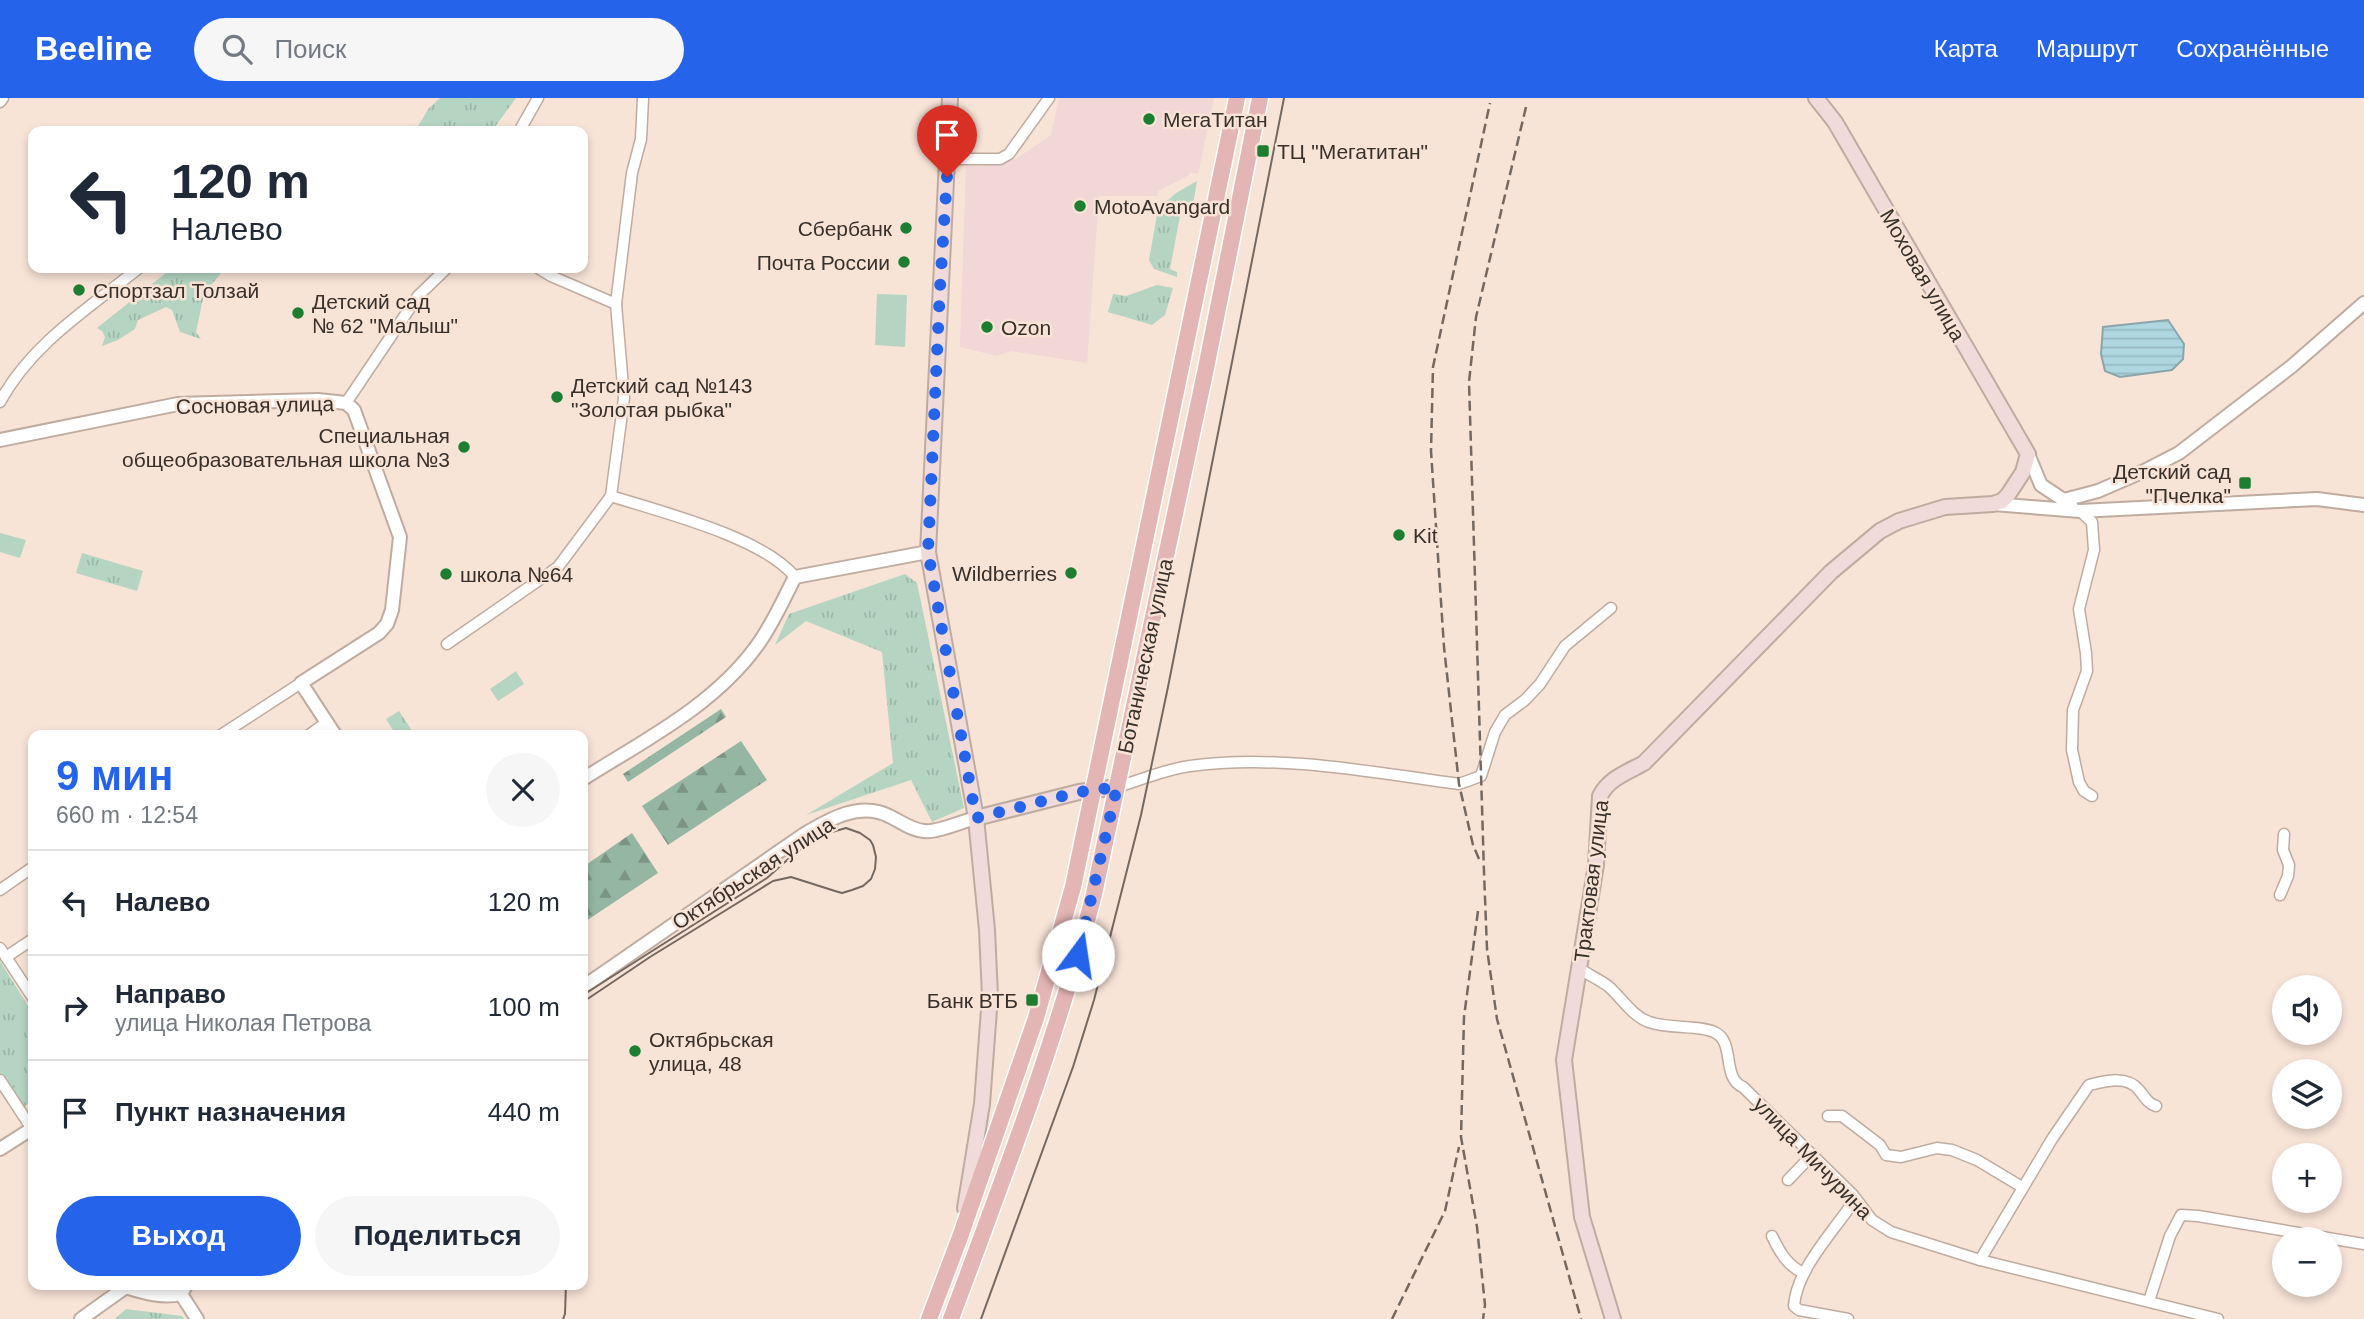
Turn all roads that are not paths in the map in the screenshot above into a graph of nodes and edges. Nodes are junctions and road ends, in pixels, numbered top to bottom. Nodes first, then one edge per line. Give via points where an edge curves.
1 (538, 98) edge
2 (643, 98) edge
3 (950, 98) edge
4 (1049, 98) edge
5 (1237, 98) edge
6 (1260, 98) edge
7 (1816, 98) edge
8 (522, 126) edge
9 (948, 159) junction
10 (133, 273) edge
11 (442, 273) edge
12 (546, 273) edge
13 (2364, 303) edge
14 (616, 304) junction
15 (0, 402) edge
16 (346, 403) junction
17 (0, 440) edge
18 (2028, 454) junction
19 (611, 496) junction
20 (2064, 500) junction
21 (1993, 504) junction
22 (2364, 505) edge
23 (2080, 511) junction
24 (928, 552) junction
25 (795, 577) junction
26 (1611, 608) dead end
27 (447, 644) dead end
28 (301, 683) junction
29 (327, 722) junction
30 (229, 730) edge
31 (316, 730) edge
32 (332, 730) edge
33 (588, 776) edge
34 (1117, 787) junction
35 (1095, 789) junction
36 (2092, 796) dead end
37 (976, 818) junction
38 (2284, 834) dead end
39 (28, 870) edge
40 (0, 890) edge
41 (2280, 895) dead end
42 (28, 941) edge
43 (3, 953) edge
44 (1580, 970) junction
45 (588, 984) edge
46 (28, 990) edge
47 (0, 1080) edge
48 (2156, 1106) dead end
49 (1828, 1116) dead end
50 (28, 1122) edge
51 (28, 1133) edge
52 (0, 1149) edge
53 (1813, 1154) junction
54 (1788, 1180) dead end
55 (2022, 1187) junction
56 (973, 1199) junction
57 (1858, 1203) junction
58 (992, 1206) junction
59 (1772, 1236) dead end
60 (960, 1237) junction
61 (2364, 1244) edge
62 (1980, 1260) junction
63 (1804, 1273) junction
64 (119, 1290) edge
65 (139, 1290) edge
66 (182, 1290) edge
67 (184, 1290) edge
68 (2149, 1301) junction
69 (81, 1319) edge
70 (197, 1319) edge
71 (929, 1319) edge
72 (951, 1319) edge
73 (1613, 1319) edge
74 (1848, 1319) edge
75 (2218, 1319) edge

1 - 8 street
2 - 14 street
3 - 9 main road
4 - 9 street via 1009,155
5 - 35 main road, Ботаническая улица
6 - 34 main road, Ботаническая улица
7 - 18 main road, Моховая улица via 1835,122
9 - 24 main road
10 - 15 street via 42,345
11 - 16 street via 418,296
12 - 14 street
13 - 20 street via 2292,366 2179,453 2098,491
14 - 19 street via 624,398
16 - 17 street, Сосновая улица via 178,404
16 - 28 street via 359,421 400,537 392,610 379,633
18 - 20 street via 2041,485
18 - 21 main road via 2008,495
19 - 25 street via 722,532 775,558
19 - 27 street via 558,567
20 - 23 street
21 - 23 street
21 - 44 main road, Трактовая улица via 1945,507 1880,531 1831,572 1644,763 1604,788
22 - 23 street via 2317,499
23 - 36 street via 2092,522 2094,550 2079,609 2087,671 2073,710 2072,750 2080,782
24 - 25 street
24 - 37 main road
25 - 33 street via 758,645 717,690
26 - 34 street via 1565,646 1540,684 1505,715 1494,732 1481,776 1459,784 1293,762 1234,762 1187,766
28 - 29 street
28 - 30 street
29 - 31 street
29 - 32 street
34 - 35 main road
34 - 58 main road, Ботаническая улица via 1078,955
35 - 37 main road
35 - 56 main road, Ботаническая улица via 1056,952
37 - 45 street, Октябрьская улица via 923,831 869,811 828,820
37 - 60 main road via 990,996 982,1104
38 - 41 street via 2283,850 2289,865
39 - 40 street
42 - 43 street
43 - 46 street
44 - 53 street, улица Мичурина via 1608,986 1646,1021 1715,1032 1723,1040 1736,1084
44 - 73 main road, Трактовая улица via 1564,1060 1582,1217
47 - 50 street
48 - 55 street via 2148,1103 2134,1084 2089,1085
49 - 55 street via 1842,1116 1880,1145 1886,1155 1901,1157 1937,1147 1952,1150
51 - 52 street
53 - 54 street
53 - 57 street, улица Мичурина
55 - 62 street
56 - 58 main road
56 - 60 main road, Ботаническая улица
57 - 62 street, улица Мичурина via 1872,1220 1891,1231
57 - 63 street via 1849,1208
58 - 72 main road, Ботаническая улица
59 - 63 street via 1779,1251
60 - 71 main road, Ботаническая улица
61 - 68 street via 2181,1215 2169,1236
62 - 68 street, улица Мичурина
63 - 74 street via 1794,1306
64 - 69 street
65 - 66 street via 168,1296
67 - 70 street
68 - 75 street, улица Мичурина

